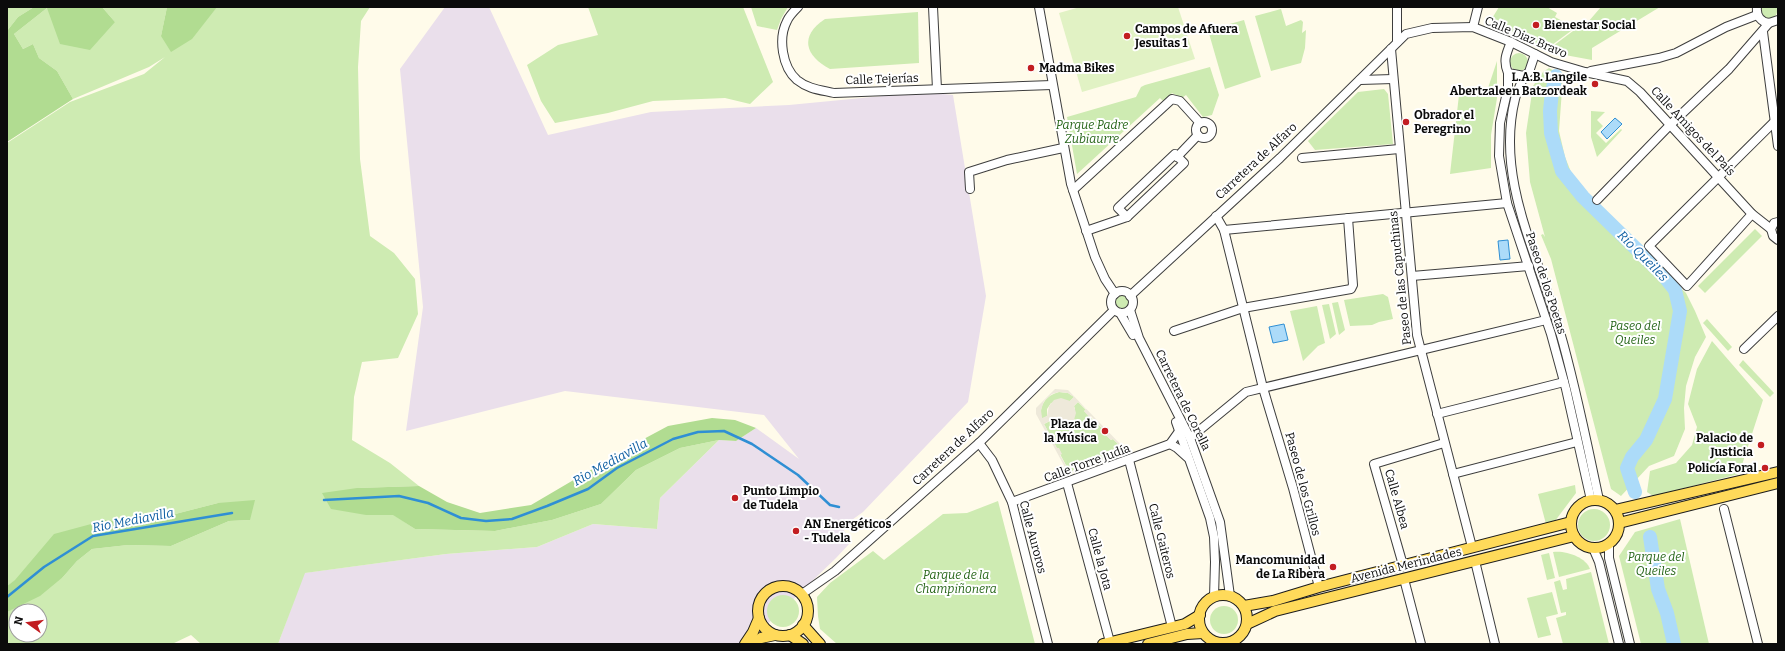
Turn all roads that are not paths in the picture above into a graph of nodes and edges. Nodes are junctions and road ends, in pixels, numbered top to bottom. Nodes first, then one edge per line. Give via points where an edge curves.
1 (798, 7) edge
2 (933, 7) edge
3 (1039, 7) edge
4 (1396, 7) edge
5 (1478, 7) edge
6 (1757, 11) edge
7 (1778, 20) edge
8 (1769, 23) junction
9 (1473, 27) junction
10 (1763, 32) junction
11 (1397, 42) junction
12 (1511, 42) junction
13 (1391, 49) junction
14 (1535, 54) junction
15 (1508, 72) junction
16 (1585, 72) junction
17 (1524, 76) junction
18 (1393, 79) junction
19 (1360, 80) junction
20 (1052, 85) junction
21 (937, 89) junction
22 (1776, 119) edge
23 (1200, 123) junction
24 (1670, 125) junction
25 (1198, 135) junction
26 (1778, 146) edge
27 (1063, 148) junction
28 (1399, 149) junction
29 (1178, 156) junction
30 (1302, 158) dead end
31 (1719, 177) junction
32 (970, 189) dead end
33 (1072, 190) junction
34 (1597, 200) dead end
35 (1507, 203) junction
36 (1406, 212) junction
37 (1752, 214) junction
38 (1216, 216) junction
39 (1127, 217) junction
40 (1348, 218) junction
41 (1778, 222) edge
42 (1771, 229) junction
43 (1224, 230) junction
44 (1086, 231) junction
45 (1778, 240) edge
46 (1529, 266) junction
47 (1412, 276) junction
48 (1115, 294) junction
49 (1130, 296) junction
50 (1243, 308) junction
51 (1130, 310) junction
52 (1117, 311) junction
53 (1778, 316) edge
54 (1546, 320) junction
55 (1174, 331) dead end
56 (1744, 349) dead end
57 (1420, 350) junction
58 (1564, 382) junction
59 (1264, 388) junction
60 (1437, 414) junction
61 (1180, 430) junction
62 (1190, 438) junction
63 (1578, 442) junction
64 (979, 443) junction
65 (1444, 443) junction
66 (1170, 444) junction
67 (1189, 459) junction
68 (1129, 460) junction
69 (1778, 472) edge
70 (1453, 474) junction
71 (1067, 483) junction
72 (1778, 483) edge
73 (1595, 500) junction
74 (1012, 502) junction
75 (1724, 509) dead end
76 (1615, 510) junction
77 (1571, 522) junction
78 (1619, 523) junction
79 (1574, 536) junction
80 (1609, 543) junction
81 (1472, 547) junction
82 (1594, 548) junction
83 (1475, 561) junction
84 (1403, 565) junction
85 (1404, 579) junction
86 (1319, 588) junction
87 (802, 594) junction
88 (1230, 596) junction
89 (1214, 597) junction
90 (1244, 606) junction
91 (1200, 615) junction
92 (759, 618) junction
93 (1247, 624) junction
94 (803, 625) junction
95 (1203, 632) junction
96 (775, 635) junction
97 (790, 635) junction
98 (1174, 636) edge
99 (1236, 642) edge
100 (1106, 643) edge
101 (1217, 643) edge
102 (745, 644) edge
103 (751, 644) edge
104 (803, 644) edge
105 (820, 644) edge
106 (1048, 644) edge
107 (1148, 644) edge
108 (1421, 644) edge
109 (1496, 644) edge
110 (1619, 644) edge
111 (1630, 644) edge
112 (1758, 644) edge

1 - 21 street, Calle Tejerías via 786,22 782,41 786,63 796,79 810,88 834,93
2 - 21 street
3 - 20 street
4 - 11 street
5 - 9 street
6 - 8 street via 1762,21
6 - 16 street, Calle Diaz Bravo via 1676,53
7 - 8 street
8 - 10 street
9 - 11 street, Calle Diaz Bravo via 1417,30 1406,34
9 - 12 street, Calle Diaz Bravo
10 - 22 street
10 - 24 street via 1729,69
11 - 13 street, Carretera de Alfaro
12 - 14 street, Calle Diaz Bravo
12 - 15 street, Paseo de los Poetas via 1505,57
13 - 18 street, Paseo de las Capuchinas
13 - 19 street, Carretera de Alfaro
14 - 16 street, Calle Diaz Bravo via 1551,62
14 - 17 street, Paseo de los Poetas via 1529,72
15 - 17 street
15 - 35 street, Paseo de los Poetas via 1508,88 1500,123 1499,156
16 - 24 street, Calle Amigos del País via 1627,81
17 - 73 street, Paseo de los Poetas via 1515,98 1512,116 1510,161 1514,187 1577,392
18 - 19 street
18 - 28 street, Paseo de las Capuchinas
19 - 38 street, Carretera de Alfaro
20 - 21 street, Calle Tejerías
20 - 27 street
22 - 26 street
22 - 31 street
23 - 25 street via 1196,128
23 - 25 street via 1209,123 1212,130 1208,136
23 - 33 street via 1180,101 1172,99
24 - 31 street, Calle Amigos del País
24 - 34 street
25 - 29 street
27 - 32 street via 1007,160 969,172
27 - 33 street
28 - 30 street
28 - 36 street, Paseo de las Capuchinas
29 - 39 street via 1184,163
29 - 39 street via 1175,154 1118,208
31 - 37 street, Calle Amigos del País
31 - 37 street via 1649,246 1686,286
33 - 44 street
35 - 36 street
35 - 46 street, Paseo de los Poetas
36 - 40 street
36 - 47 street, Paseo de las Capuchinas
37 - 42 street, Calle Amigos del País
38 - 43 street, Paseo de los Grillos
38 - 49 street, Carretera de Alfaro
39 - 44 street
40 - 43 street
40 - 50 street via 1353,286 1351,289
41 - 42 street via 1774,223
42 - 45 street, Calle Amigos del País via 1773,236
43 - 50 street, Paseo de los Grillos
44 - 48 street via 1104,279
46 - 47 street
46 - 54 street, Paseo de los Poetas
47 - 57 street, Paseo de las Capuchinas
48 - 49 street via 1121,291
48 - 52 street via 1111,304
49 - 51 street
50 - 55 street
50 - 59 street, Paseo de los Grillos
51 - 52 street
51 - 62 street, Carretera de Corella via 1139,338
52 - 61 street, Carretera de Corella via 1163,393
52 - 64 street, Carretera de Alfaro
53 - 56 street
54 - 57 street
54 - 58 street, Paseo de los Poetas
57 - 59 street
57 - 60 street, Paseo de las Capuchinas
58 - 60 street
58 - 63 street, Paseo de los Poetas
59 - 62 street via 1246,392
59 - 86 street, Paseo de los Grillos
60 - 65 street, Paseo de las Capuchinas
61 - 66 street
61 - 67 street, Carretera de Corella
62 - 88 street, Carretera de Corella via 1220,522
63 - 70 street
63 - 73 street, Paseo de los Poetas
64 - 74 street, Calle Auroros via 992,460
64 - 87 street, Carretera de Alfaro via 835,571
65 - 70 street, Paseo de las Capuchinas
65 - 84 street, Calle Albea via 1374,464
66 - 67 street
66 - 68 street, Calle Torre Judía
67 - 89 street, Carretera de Corella via 1214,537
68 - 71 street, Calle Torre Judía
68 - 98 street, Calle Gaiteros
69 - 76 main road
70 - 81 street, Paseo de las Capuchinas
71 - 74 street, Calle Torre Judía
71 - 100 street, Calle la Jota
72 - 78 main road
73 - 76 main road
73 - 77 main road via 1577,508
74 - 106 street, Calle Auroros
75 - 112 street
76 - 78 main road
77 - 79 main road
77 - 81 main road, Avenida Merindades
78 - 80 main road via 1618,530
79 - 82 main road via 1579,542
79 - 83 main road, Avenida Merindades
80 - 82 main road
80 - 111 street via 1609,558
81 - 84 main road, Avenida Merindades
82 - 110 street
83 - 85 main road, Avenida Merindades
83 - 109 street
84 - 86 main road, Avenida Merindades
85 - 93 main road, Avenida Merindades via 1275,611
85 - 108 street
86 - 90 main road, Avenida Merindades
87 - 92 main road via 786,586 769,590 760,603
87 - 94 main road via 808,608
88 - 89 main road
88 - 90 main road
89 - 91 main road via 1202,608
90 - 93 main road
91 - 95 main road
91 - 98 main road via 1185,624
92 - 96 main road
92 - 102 main road
93 - 99 main road
94 - 97 main road
94 - 105 main road
95 - 98 main road
95 - 101 main road
96 - 97 main road
96 - 103 main road via 761,638
97 - 104 main road
98 - 100 main road
98 - 107 main road
99 - 101 main road

